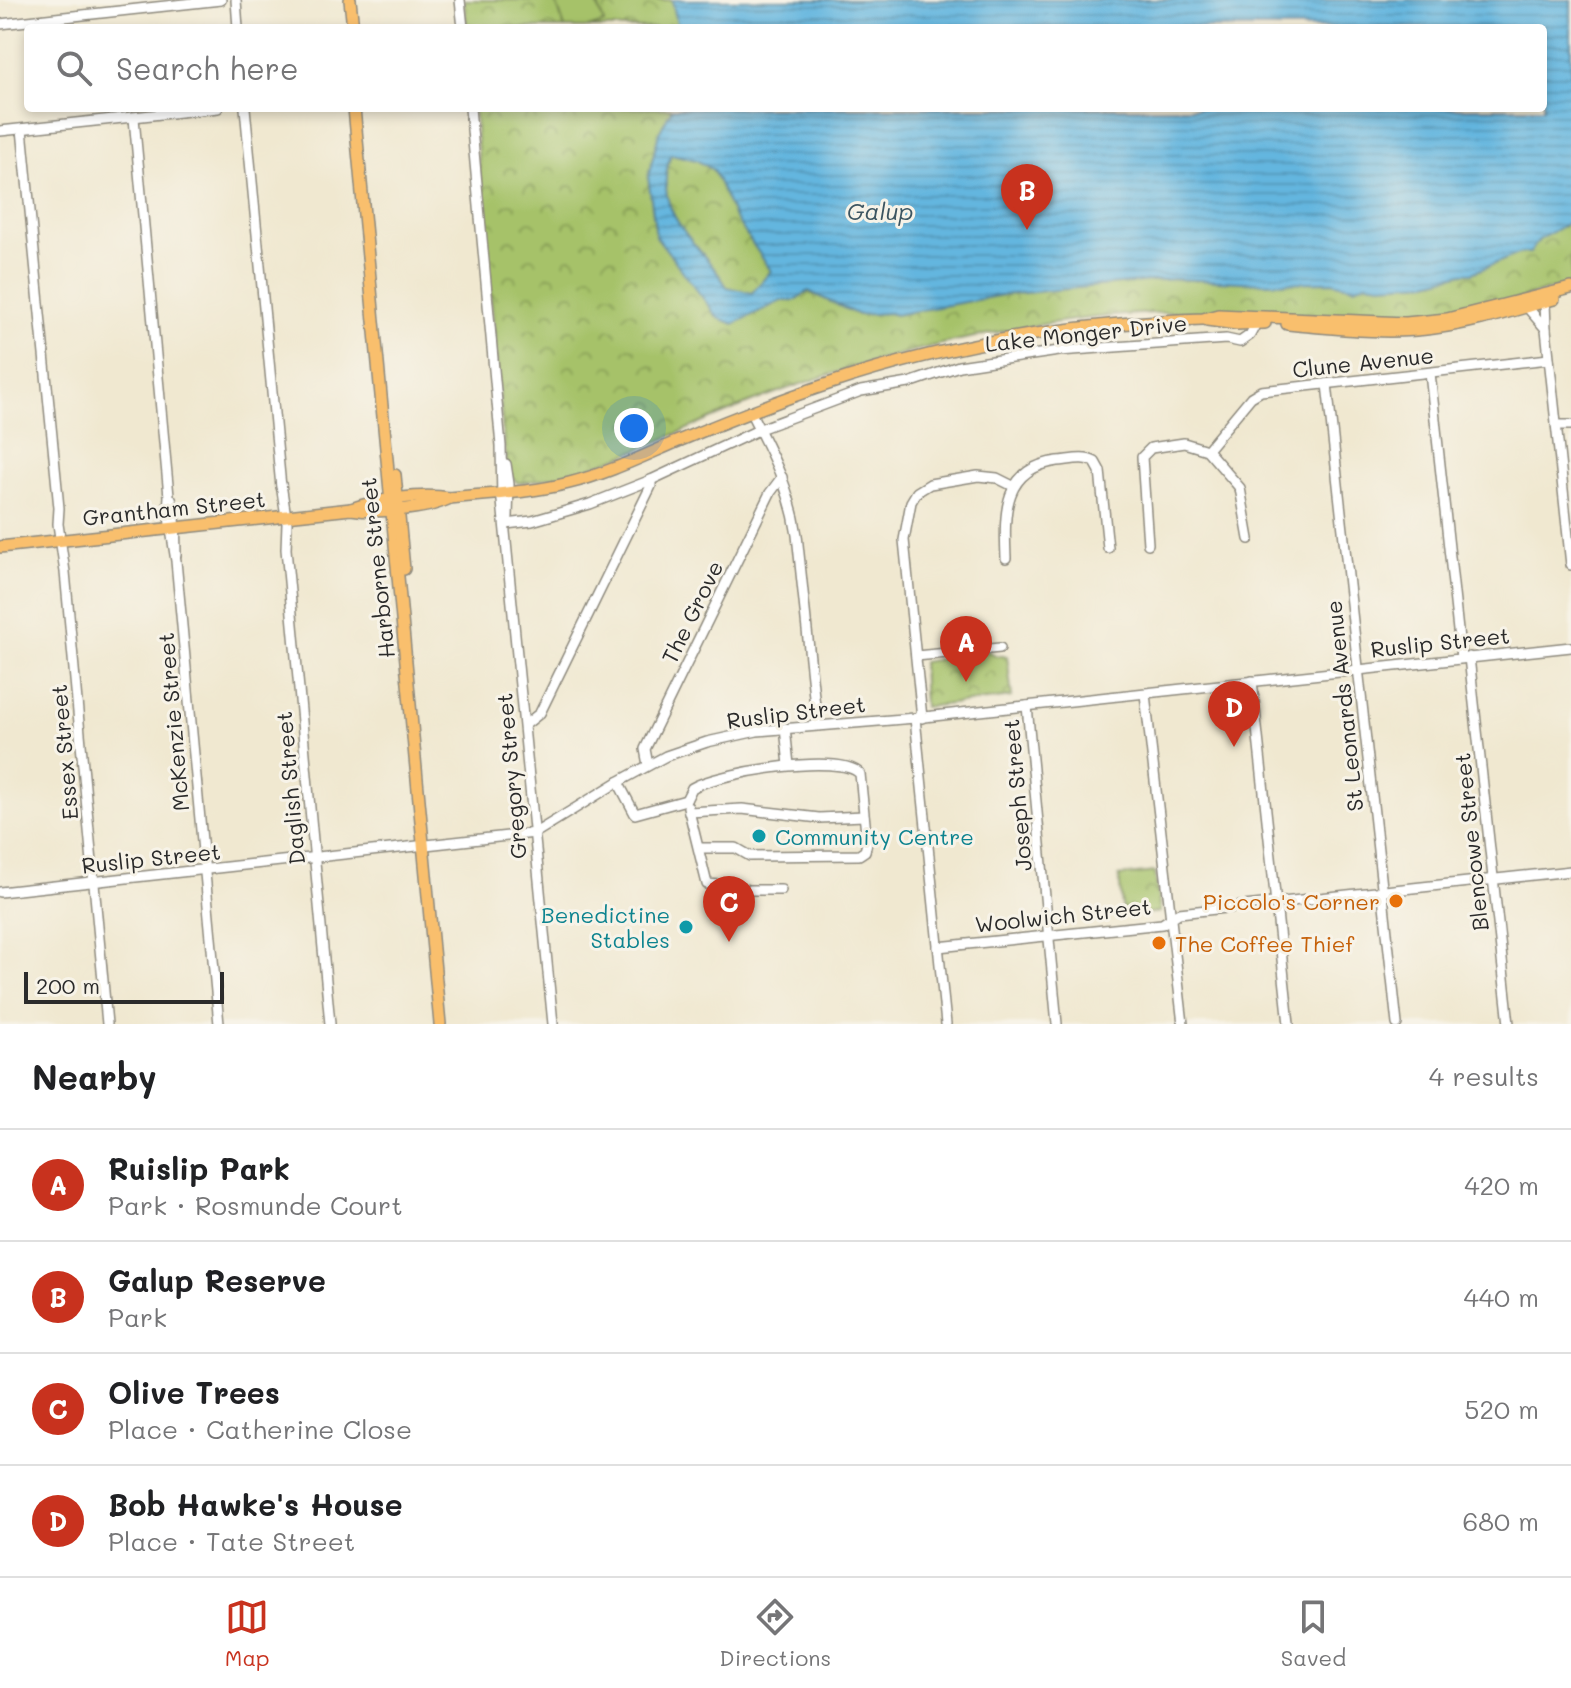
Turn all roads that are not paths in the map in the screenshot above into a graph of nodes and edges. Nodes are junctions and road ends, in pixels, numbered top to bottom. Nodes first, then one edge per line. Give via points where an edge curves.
1 (221, 0) edge
2 (236, 0) edge
3 (343, 0) edge
4 (350, 0) edge
5 (460, 0) edge
6 (0, 24) edge
7 (238, 24) edge
8 (346, 24) edge
9 (353, 24) edge
10 (463, 24) edge
11 (184, 112) edge
12 (245, 112) edge
13 (354, 112) edge
14 (360, 112) edge
15 (470, 112) edge
16 (134, 118) junction
17 (22, 129) junction
18 (0, 131) edge
19 (1571, 288) edge
20 (1571, 295) edge
21 (1545, 302) junction
22 (1527, 307) junction
23 (1258, 319) junction
24 (1546, 329) junction
25 (1549, 359) junction
26 (1430, 373) junction
27 (1327, 384) junction
28 (755, 410) junction
29 (1556, 425) junction
30 (1571, 425) edge
31 (762, 428) junction
32 (1207, 450) junction
33 (782, 477) junction
34 (651, 480) junction
35 (1013, 486) junction
36 (527, 490) joint
37 (505, 492) junction
38 (393, 504) junction
39 (283, 517) junction
40 (506, 524) junction
41 (173, 529) junction
42 (1249, 539) dead end
43 (63, 540) junction
44 (1148, 544) dead end
45 (0, 547) edge
46 (1108, 548) dead end
47 (1006, 558) dead end
48 (1571, 565) edge
49 (1571, 647) edge
50 (1000, 648) dead end
51 (916, 656) junction
52 (1465, 657) junction
53 (1358, 669) junction
54 (1252, 681) junction
55 (1145, 694) junction
56 (1027, 706) junction
57 (918, 718) junction
58 (525, 725) junction
59 (817, 725) junction
60 (785, 728) junction
61 (648, 765) junction
62 (789, 765) junction
63 (618, 782) junction
64 (686, 800) junction
65 (689, 812) junction
66 (864, 816) junction
67 (535, 833) junction
68 (426, 846) junction
69 (699, 848) junction
70 (315, 857) junction
71 (204, 870) junction
72 (1571, 871) edge
73 (1493, 880) junction
74 (94, 882) junction
75 (781, 890) dead end
76 (0, 892) edge
77 (1382, 892) junction
78 (1276, 903) junction
79 (1170, 919) junction
80 (1049, 936) junction
81 (938, 947) junction
82 (107, 1024) edge
83 (219, 1024) edge
84 (330, 1024) edge
85 (443, 1024) edge
86 (553, 1024) edge
87 (946, 1024) edge
88 (1057, 1024) edge
89 (1183, 1024) edge
90 (1289, 1024) edge
91 (1397, 1024) edge
92 (1509, 1024) edge

1 - 6 street
2 - 7 street
3 - 8 main road
4 - 9 main road
5 - 10 street
11 - 16 street
12 - 39 street, Daglish Street
13 - 38 main road, Harborne Street
14 - 38 main road, Harborne Street
15 - 37 street, Gregory Street
16 - 17 street
16 - 41 street, McKenzie Street
17 - 18 street
17 - 43 street, Essex Street
19 - 23 main road, Lake Monger Drive via 1447,319
20 - 21 main road, Lake Monger Drive
21 - 22 main road, Lake Monger Drive
21 - 24 street
22 - 23 main road, Lake Monger Drive via 1418,330
22 - 24 street
23 - 28 main road, Lake Monger Drive via 1218,315 1004,338 880,367
23 - 31 street, Lake Monger Drive via 1240,342 1059,351 959,366 909,383 861,391
24 - 25 street
25 - 26 street, Clune Avenue
25 - 29 street
26 - 27 street, Clune Avenue
26 - 52 street, Blencowe Street
27 - 32 street, Clune Avenue via 1256,393
27 - 53 street, St Leonards Avenue
28 - 31 street
28 - 36 main road, Lake Monger Drive via 598,475
29 - 30 street
29 - 48 street
31 - 33 street
31 - 34 street, Lake Monger Drive
32 - 42 street via 1240,488
32 - 44 street via 1184,443 1157,446 1144,454
33 - 59 street via 797,535
33 - 61 street, The Grove via 645,749
34 - 40 street, Lake Monger Drive via 590,504
34 - 58 street via 540,713
35 - 46 street via 1040,464 1093,460 1100,471
35 - 47 street via 1005,521
35 - 51 street via 978,476 930,484 914,495 904,540
36 - 37 main road, Grantham Street
37 - 38 main road, Grantham Street
37 - 40 street, Gregory Street
38 - 39 main road, Grantham Street via 366,503
38 - 68 main road, Harborne Street
39 - 41 main road, Grantham Street
39 - 70 street, Daglish Street
40 - 58 street, Gregory Street
41 - 43 main road, Grantham Street
41 - 71 street, McKenzie Street
43 - 45 main road, Grantham Street
43 - 74 street, Essex Street
49 - 52 street, Ruslip Street
50 - 51 street
51 - 57 street
52 - 53 street, Ruslip Street
52 - 73 street, Blencowe Street
53 - 54 street, Ruslip Street
53 - 77 street, St Leonards Avenue
54 - 55 street, Ruslip Street
54 - 78 street
55 - 56 street, Ruslip Street
55 - 79 street
56 - 57 street, Ruslip Street
56 - 80 street, Joseph Street
57 - 59 street, Ruslip Street
57 - 81 street
58 - 67 street, Gregory Street
59 - 60 street, Ruslip Street
60 - 61 street, Ruslip Street via 707,742
60 - 62 street
61 - 63 street, Ruslip Street
62 - 64 street via 711,780 692,788
62 - 66 street via 852,767 860,774
63 - 64 street via 635,814
63 - 67 street, Ruslip Street
64 - 65 street
65 - 66 street via 742,809 819,818
65 - 69 street
66 - 69 street via 867,843 859,855 750,856 736,848
67 - 68 street, Ruslip Street
67 - 86 street, Gregory Street
68 - 70 street, Ruslip Street
68 - 85 main road, Harborne Street
69 - 75 street via 710,886
70 - 71 street, Ruslip Street
70 - 84 street, Daglish Street
71 - 74 street, Ruslip Street
71 - 83 street, McKenzie Street
72 - 73 street, Woolwich Street
73 - 77 street, Woolwich Street
73 - 92 street, Blencowe Street
74 - 76 street, Ruslip Street
74 - 82 street, Essex Street
77 - 78 street, Woolwich Street
77 - 91 street, St Leonards Avenue
78 - 79 street, Woolwich Street via 1179,913
78 - 90 street
79 - 80 street, Woolwich Street
79 - 89 street
80 - 81 street, Woolwich Street
80 - 88 street, Joseph Street
81 - 87 street

